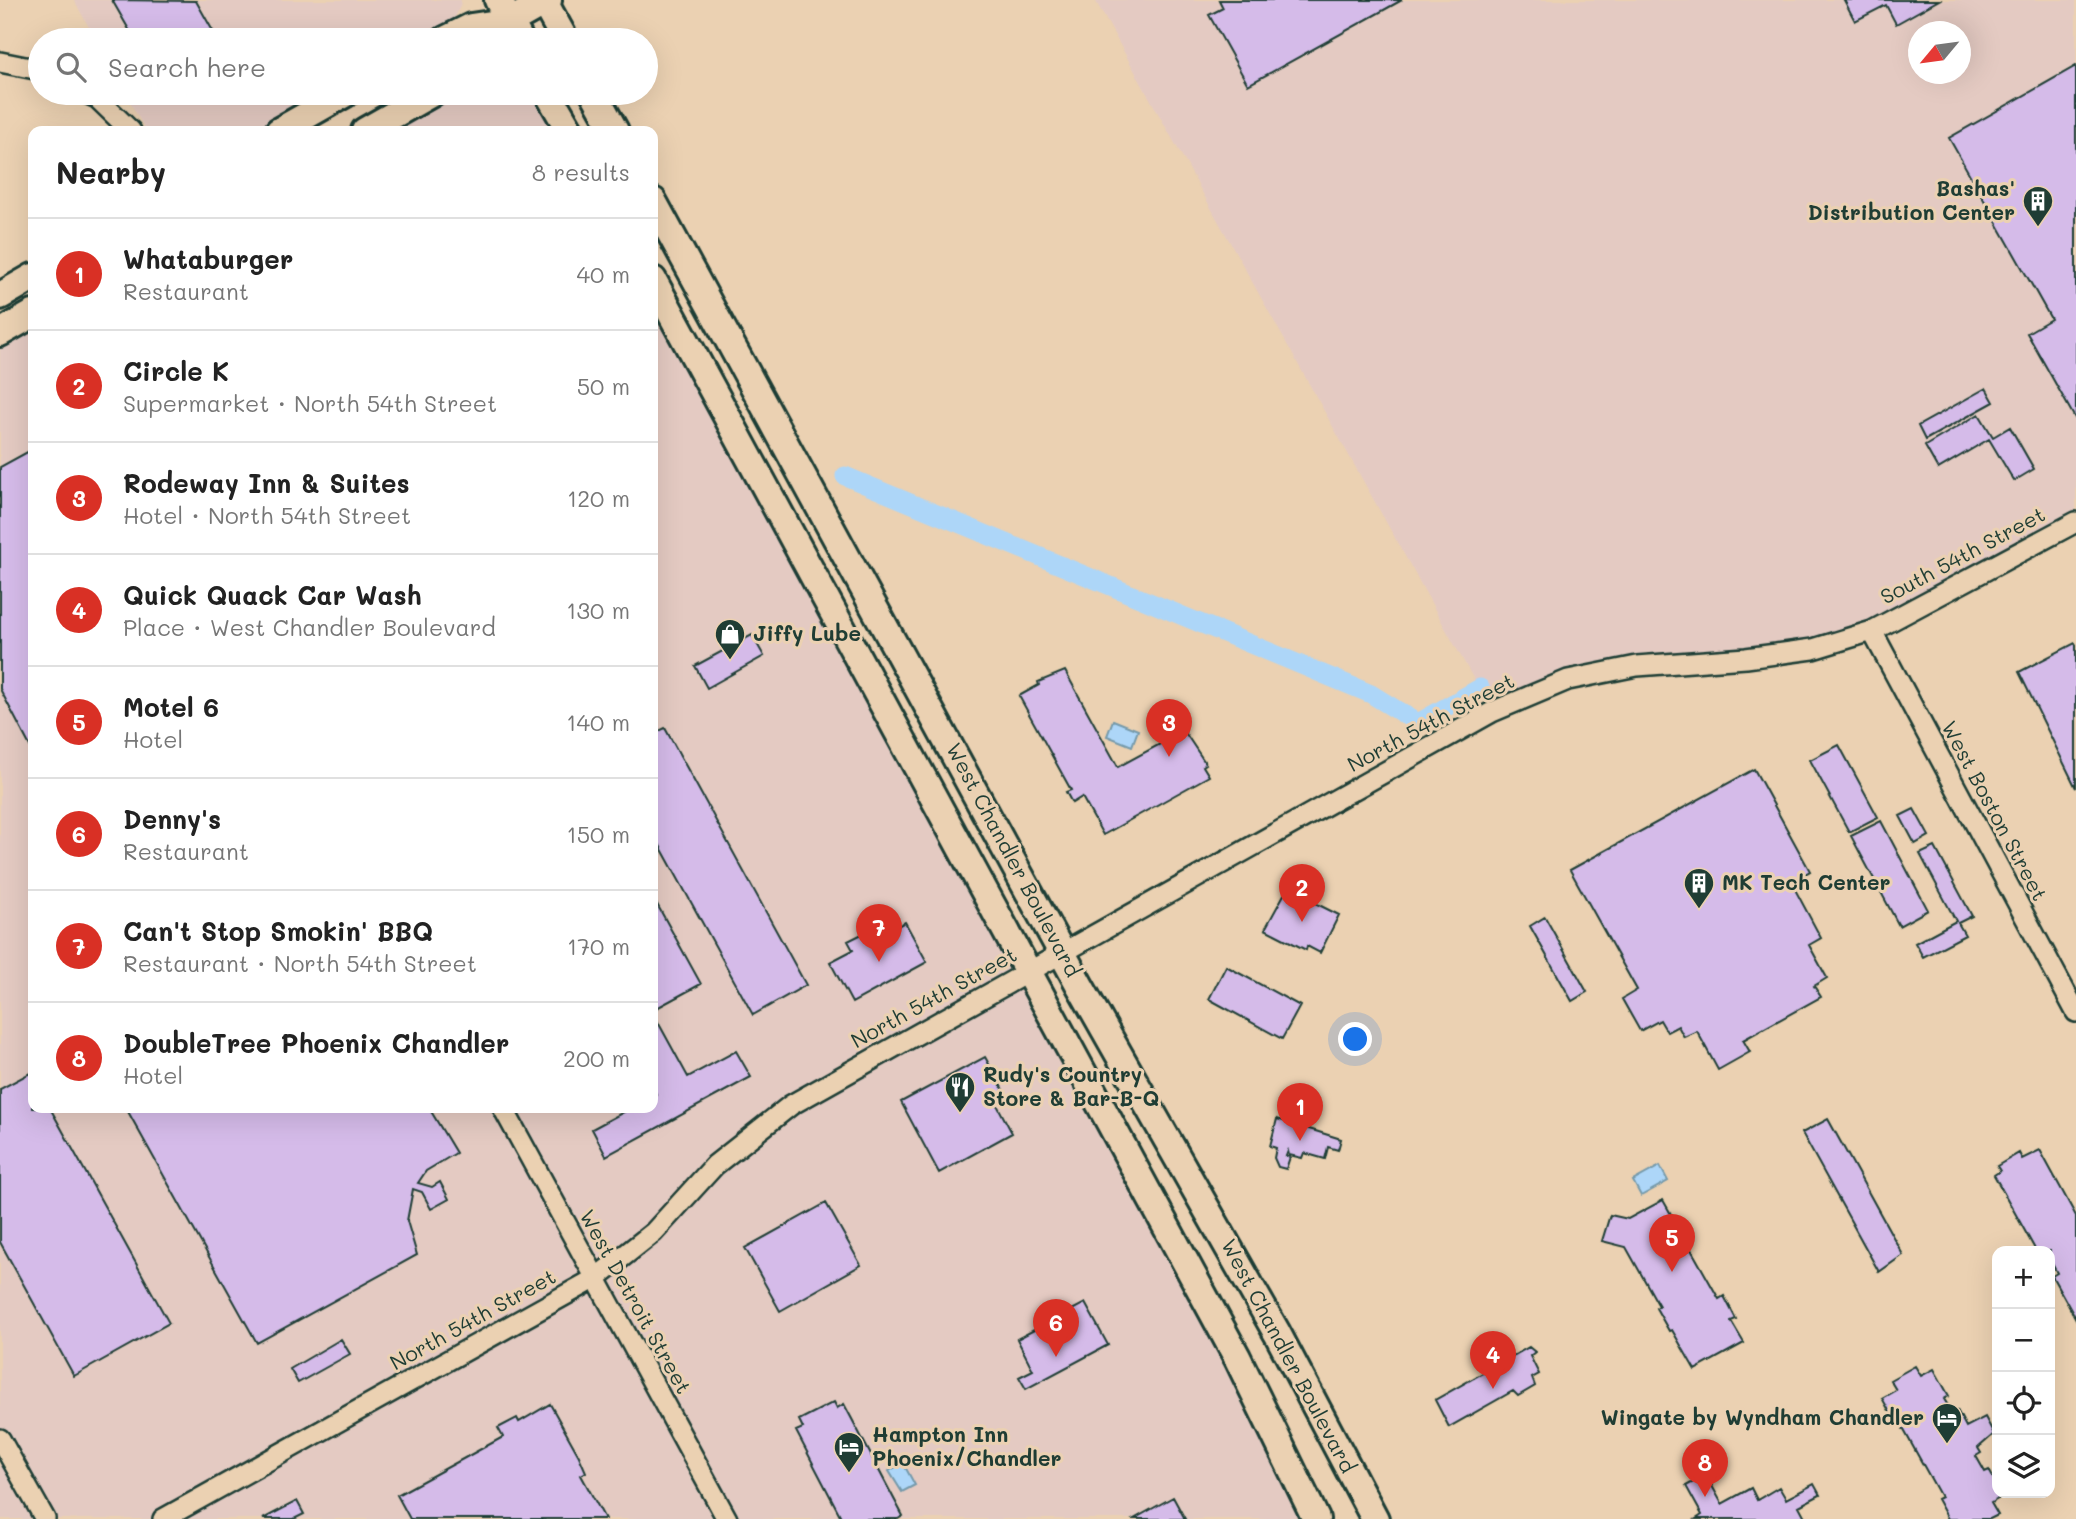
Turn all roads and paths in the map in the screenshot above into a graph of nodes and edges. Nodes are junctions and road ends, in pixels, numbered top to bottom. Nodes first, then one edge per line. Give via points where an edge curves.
1 (545, 1) edge
2 (508, 25) edge
3 (469, 28) edge
4 (559, 28) edge
5 (0, 62) edge
6 (28, 68) edge
7 (104, 105) edge
8 (325, 105) edge
9 (411, 105) edge
10 (555, 105) edge
11 (601, 105) edge
12 (126, 126) edge
13 (288, 126) edge
14 (374, 126) edge
15 (567, 126) edge
16 (612, 126) edge
17 (658, 210) edge
18 (28, 280) edge
19 (658, 288) edge
20 (0, 296) edge
21 (28, 317) edge
22 (0, 333) edge
23 (2076, 522) edge
24 (785, 523) junction
25 (878, 612) junction
26 (1872, 631) junction
27 (1062, 952) junction
28 (1029, 971) junction
29 (2076, 1012) edge
30 (506, 1113) edge
31 (596, 1278) junction
32 (0, 1439) edge
33 (45, 1519) edge
34 (163, 1519) edge
35 (727, 1519) edge
36 (1316, 1519) edge
37 (1376, 1519) edge

1 - 2 main road
1 - 4 main road
2 - 3 main road
5 - 6 street
7 - 12 street
8 - 13 main road
9 - 14 main road
10 - 15 main road
11 - 16 main road
17 - 25 main road, West Chandler Boulevard
18 - 20 main road
19 - 24 main road, West Chandler Boulevard
21 - 22 main road
23 - 26 street, South 54th Street
24 - 25 main road via 813,537 841,588
24 - 28 main road, West Chandler Boulevard
25 - 27 main road, West Chandler Boulevard
26 - 27 street, North 54th Street via 1813,649 1746,659 1637,666 1568,680 1468,725
26 - 29 street, West Boston Street
27 - 28 street, North 54th Street
27 - 37 main road, West Chandler Boulevard
28 - 31 street, North 54th Street via 791,1105 715,1165 654,1232
28 - 36 main road, West Chandler Boulevard via 1237,1357
30 - 31 street, West Detroit Street
31 - 34 street, North 54th Street
31 - 35 street, West Detroit Street
32 - 33 street

